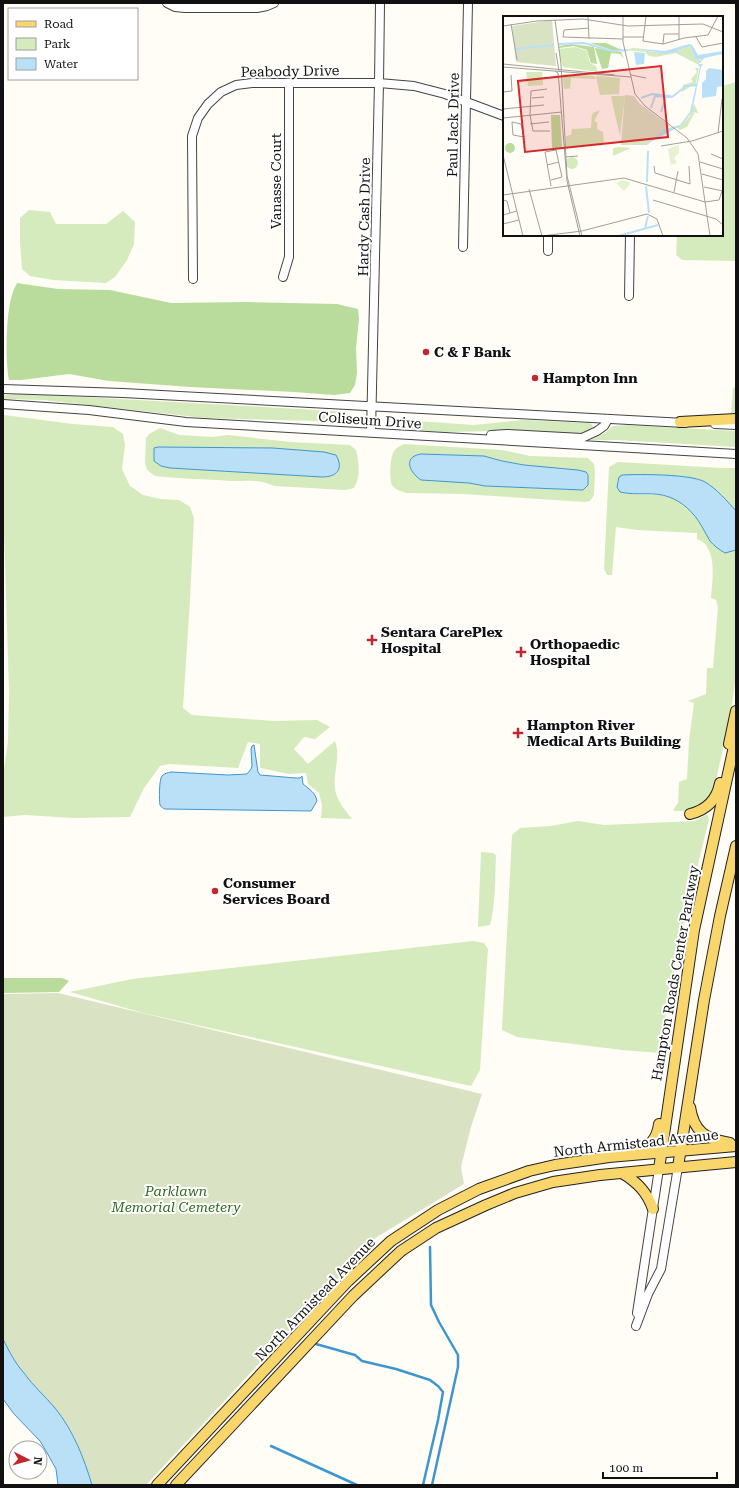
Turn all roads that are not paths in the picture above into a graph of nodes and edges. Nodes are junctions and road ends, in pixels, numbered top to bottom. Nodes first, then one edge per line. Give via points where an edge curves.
1 (167, 3) edge
2 (274, 3) edge
3 (380, 3) edge
4 (468, 3) edge
5 (289, 83) junction
6 (379, 83) junction
7 (466, 102) junction
8 (503, 116) edge
9 (548, 236) edge
10 (630, 236) edge
11 (463, 247) dead end
12 (548, 251) dead end
13 (283, 277) dead end
14 (193, 279) dead end
15 (629, 296) dead end
16 (3, 389) edge
17 (3, 404) edge
18 (372, 407) junction
19 (608, 419) junction
20 (736, 419) edge
21 (680, 422) junction
22 (736, 425) edge
23 (371, 432) junction
24 (448, 438) junction
25 (736, 454) edge
26 (736, 711) edge
27 (736, 736) edge
28 (690, 814) dead end
29 (736, 846) edge
30 (680, 1020) junction
31 (688, 1099) junction
32 (736, 1145) edge
33 (681, 1150) junction
34 (661, 1152) junction
35 (609, 1157) junction
36 (736, 1162) edge
37 (678, 1167) junction
38 (659, 1169) junction
39 (622, 1173) junction
40 (653, 1209) junction
41 (157, 1485) edge
42 (176, 1485) edge

1 - 2 street via 185,8 257,8
3 - 6 street, Hardy Cash Drive
4 - 7 street, Paul Jack Drive
5 - 6 street, Peabody Drive
5 - 13 street, Vanasse Court via 289,257
5 - 14 street, Peabody Drive via 236,85 221,92 198,118 192,136
6 - 7 street, Peabody Drive via 430,89
6 - 18 street, Hardy Cash Drive
7 - 8 street, Peabody Drive
7 - 11 street, Paul Jack Drive
9 - 12 street
10 - 15 street
16 - 18 street, Coliseum Drive
17 - 23 street, Coliseum Drive via 89,410 186,422
18 - 19 street, Coliseum Drive
18 - 23 street, Hardy Cash Drive
19 - 21 street, Coliseum Drive
19 - 24 street via 604,426 582,438 507,434
20 - 21 main road
21 - 22 street, Coliseum Drive
23 - 24 street, Coliseum Drive
24 - 25 street, Coliseum Drive
26 - 28 main road via 719,789 706,807
27 - 30 main road, Hampton Roads Center Parkway via 694,930
29 - 31 main road via 707,986
30 - 34 main road, Hampton Roads Center Parkway
30 - 35 main road via 668,1063 656,1136 644,1148 631,1149
31 - 32 main road via 694,1124 701,1132 711,1139
31 - 33 main road
32 - 33 main road, North Armistead Avenue
33 - 34 main road, North Armistead Avenue
33 - 37 main road
34 - 35 main road, North Armistead Avenue
34 - 38 main road, Hampton Roads Center Parkway
35 - 41 main road, North Armistead Avenue via 529,1171 479,1189 438,1210 392,1241 348,1281
36 - 37 main road, North Armistead Avenue
37 - 38 main road, North Armistead Avenue
37 - 40 street via 661,1270 648,1294 636,1326
38 - 39 main road, North Armistead Avenue
38 - 40 street
39 - 40 main road via 642,1188
39 - 42 main road, North Armistead Avenue via 553,1182 515,1193 443,1224 422,1236 401,1251 353,1296

